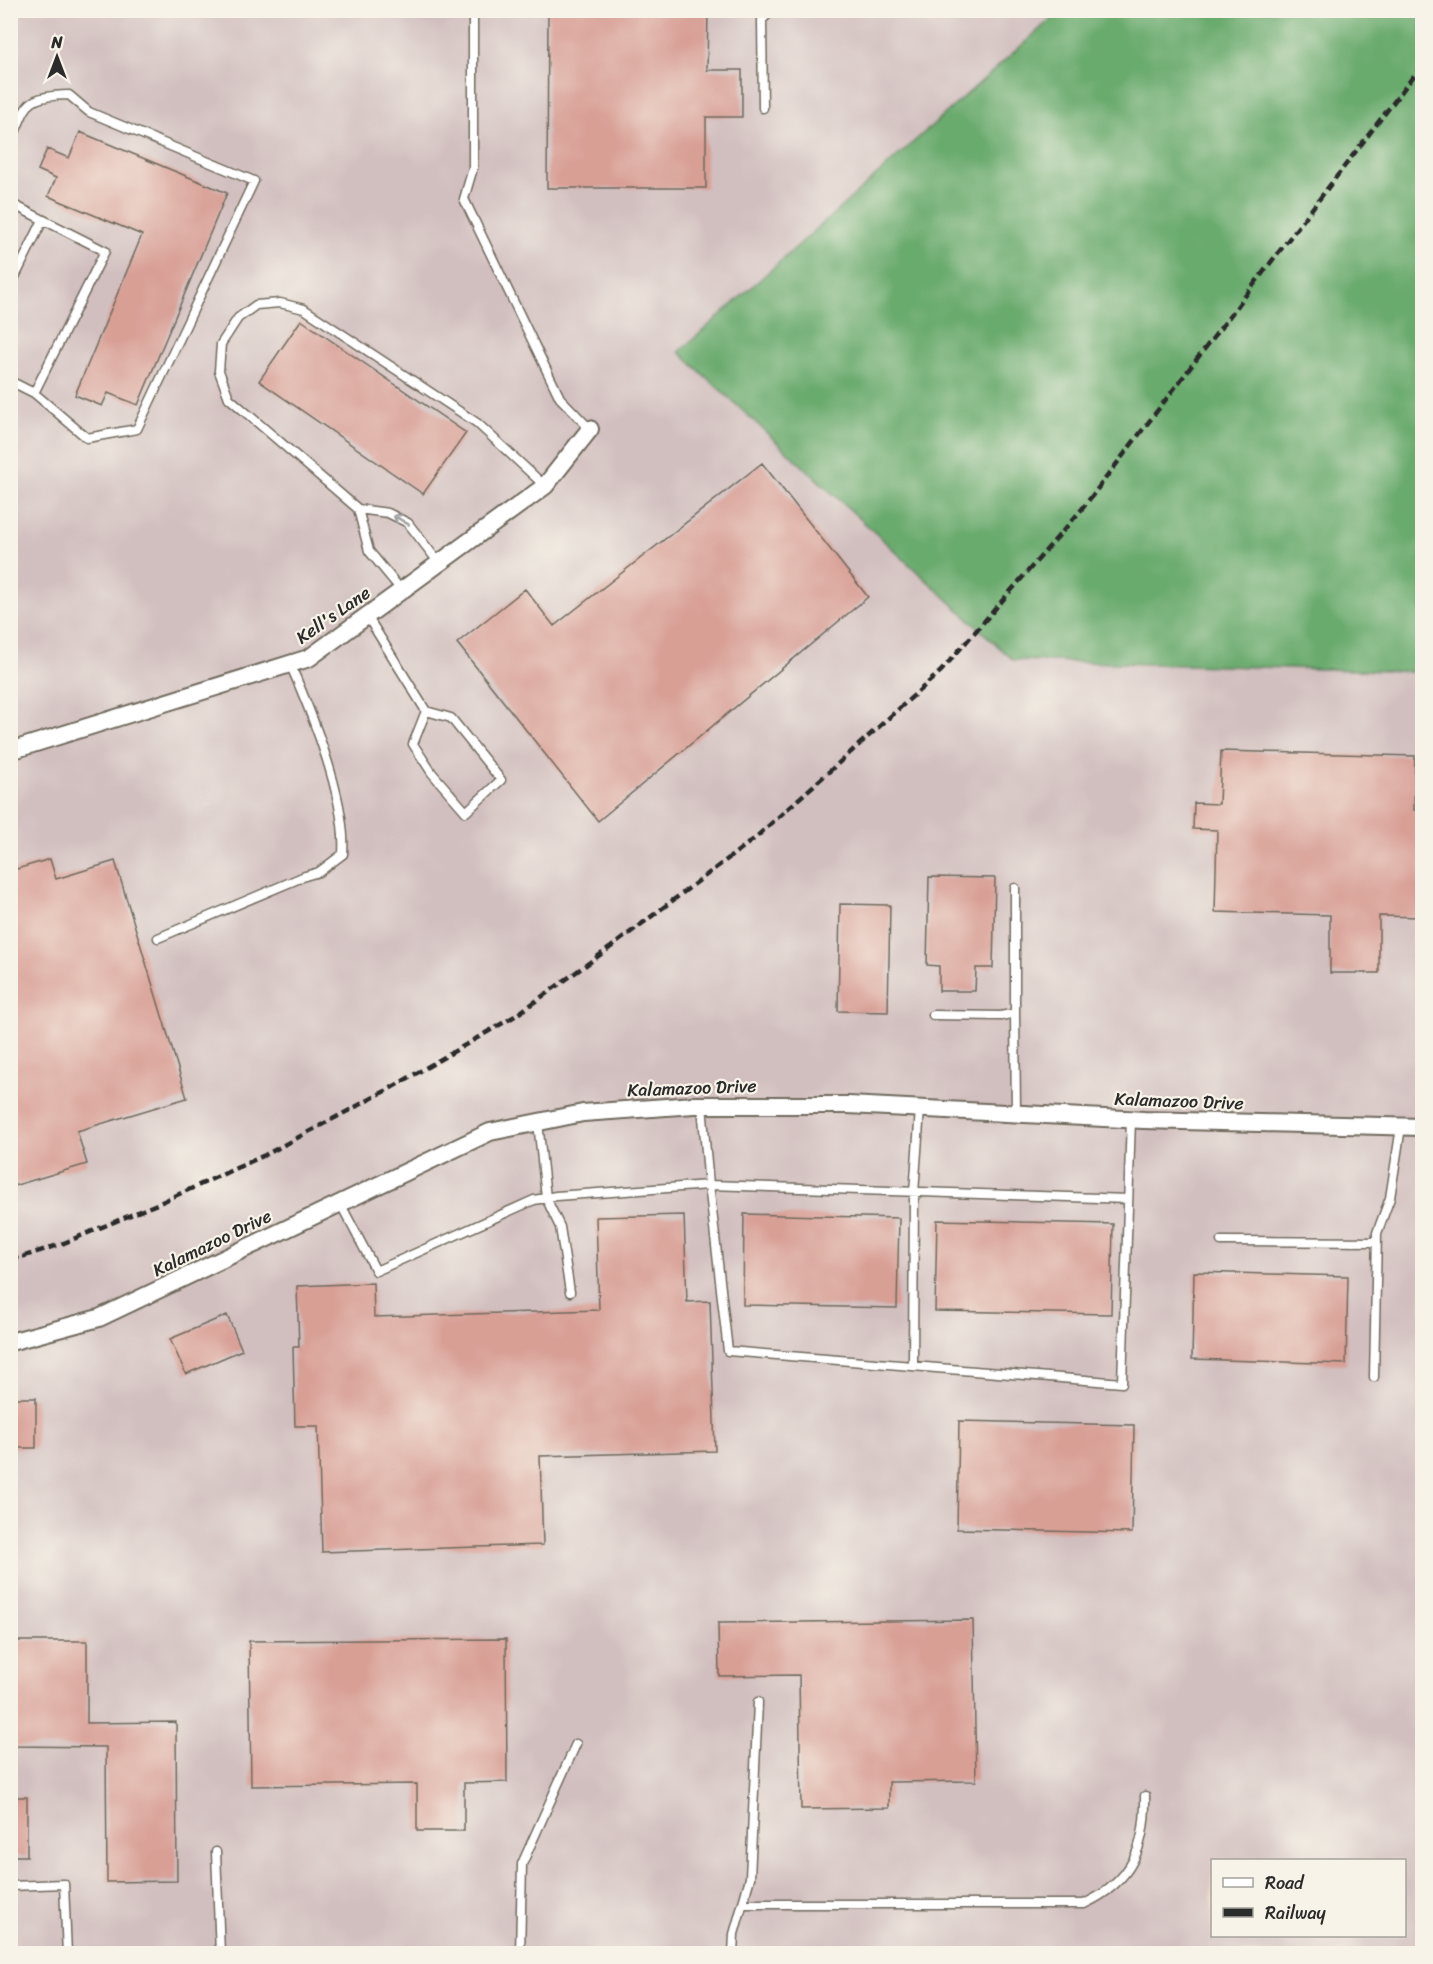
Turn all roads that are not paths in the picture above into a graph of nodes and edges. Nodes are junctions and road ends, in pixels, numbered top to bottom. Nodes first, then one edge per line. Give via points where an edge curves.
1 (472, 10) edge
2 (772, 10) edge
3 (763, 108) dead end
4 (10, 144) edge
5 (10, 203) edge
6 (43, 220) junction
7 (10, 287) edge
8 (10, 381) edge
9 (34, 393) junction
10 (590, 429) joint
11 (545, 486) junction
12 (358, 509) junction
13 (440, 563) junction
14 (402, 591) junction
15 (367, 616) junction
16 (290, 664) junction
17 (426, 711) junction
18 (10, 751) edge
19 (1015, 888) dead end
20 (158, 938) dead end
21 (1015, 1013) junction
22 (933, 1015) dead end
23 (702, 1105) junction
24 (920, 1109) junction
25 (1016, 1114) junction
26 (1131, 1119) junction
27 (538, 1122) junction
28 (1401, 1127) junction
29 (1422, 1127) edge
30 (709, 1185) junction
31 (914, 1192) junction
32 (546, 1198) junction
33 (1128, 1199) junction
34 (340, 1203) junction
35 (1221, 1241) dead end
36 (1377, 1242) junction
37 (570, 1292) dead end
38 (10, 1342) edge
39 (914, 1366) junction
40 (1374, 1377) dead end
41 (758, 1702) dead end
42 (576, 1744) dead end
43 (1144, 1796) dead end
44 (216, 1852) dead end
45 (10, 1886) edge
46 (742, 1904) junction
47 (67, 1953) edge
48 (220, 1953) edge
49 (520, 1953) edge
50 (733, 1953) edge

1 - 10 lane via 473,168 464,199 560,398
2 - 3 lane via 762,20
4 - 9 lane via 29,103 43,96 69,95 89,112 254,182 137,429 87,438
5 - 6 lane
6 - 7 lane
6 - 9 lane via 105,251
8 - 9 lane
10 - 11 street, Kell's Lane
11 - 12 lane via 477,423 304,309 280,303 255,305 238,318 221,344 219,371 229,398
11 - 13 street, Kell's Lane
13 -> 12 lane via 408,523 388,513
12 - 14 lane via 369,551
13 - 14 street, Kell's Lane
14 - 15 street, Kell's Lane
15 - 16 street, Kell's Lane via 309,658
15 - 17 lane
16 - 18 street, Kell's Lane
16 - 20 lane via 322,748 345,834 344,854 319,872
17 - 17 lane via 451,718 501,780 466,812 413,744
19 - 21 lane
21 - 22 lane
21 - 25 lane
23 - 24 street, Kalamazoo Drive
23 - 27 street, Kalamazoo Drive via 583,1113
23 - 30 lane
24 - 25 street, Kalamazoo Drive
24 - 31 lane
25 - 26 street, Kalamazoo Drive
26 - 28 street, Kalamazoo Drive
26 - 33 lane
27 - 32 lane
27 - 34 street, Kalamazoo Drive via 490,1132
28 - 29 street, Kalamazoo Drive
28 - 36 lane via 1390,1198
30 - 31 lane
30 - 32 lane
30 - 39 lane via 728,1351
31 - 33 lane
31 - 39 lane
32 - 34 lane via 376,1271
32 - 37 lane via 560,1227
33 - 39 lane via 1122,1383
34 - 38 street, Kalamazoo Drive via 99,1318
35 - 36 lane
36 - 40 lane
41 - 46 lane via 750,1878
42 - 49 lane via 522,1864
43 - 46 lane via 1145,1820 1137,1854 1124,1875 1104,1894 1084,1904
44 - 48 lane
45 - 47 lane via 64,1884
46 - 50 lane

